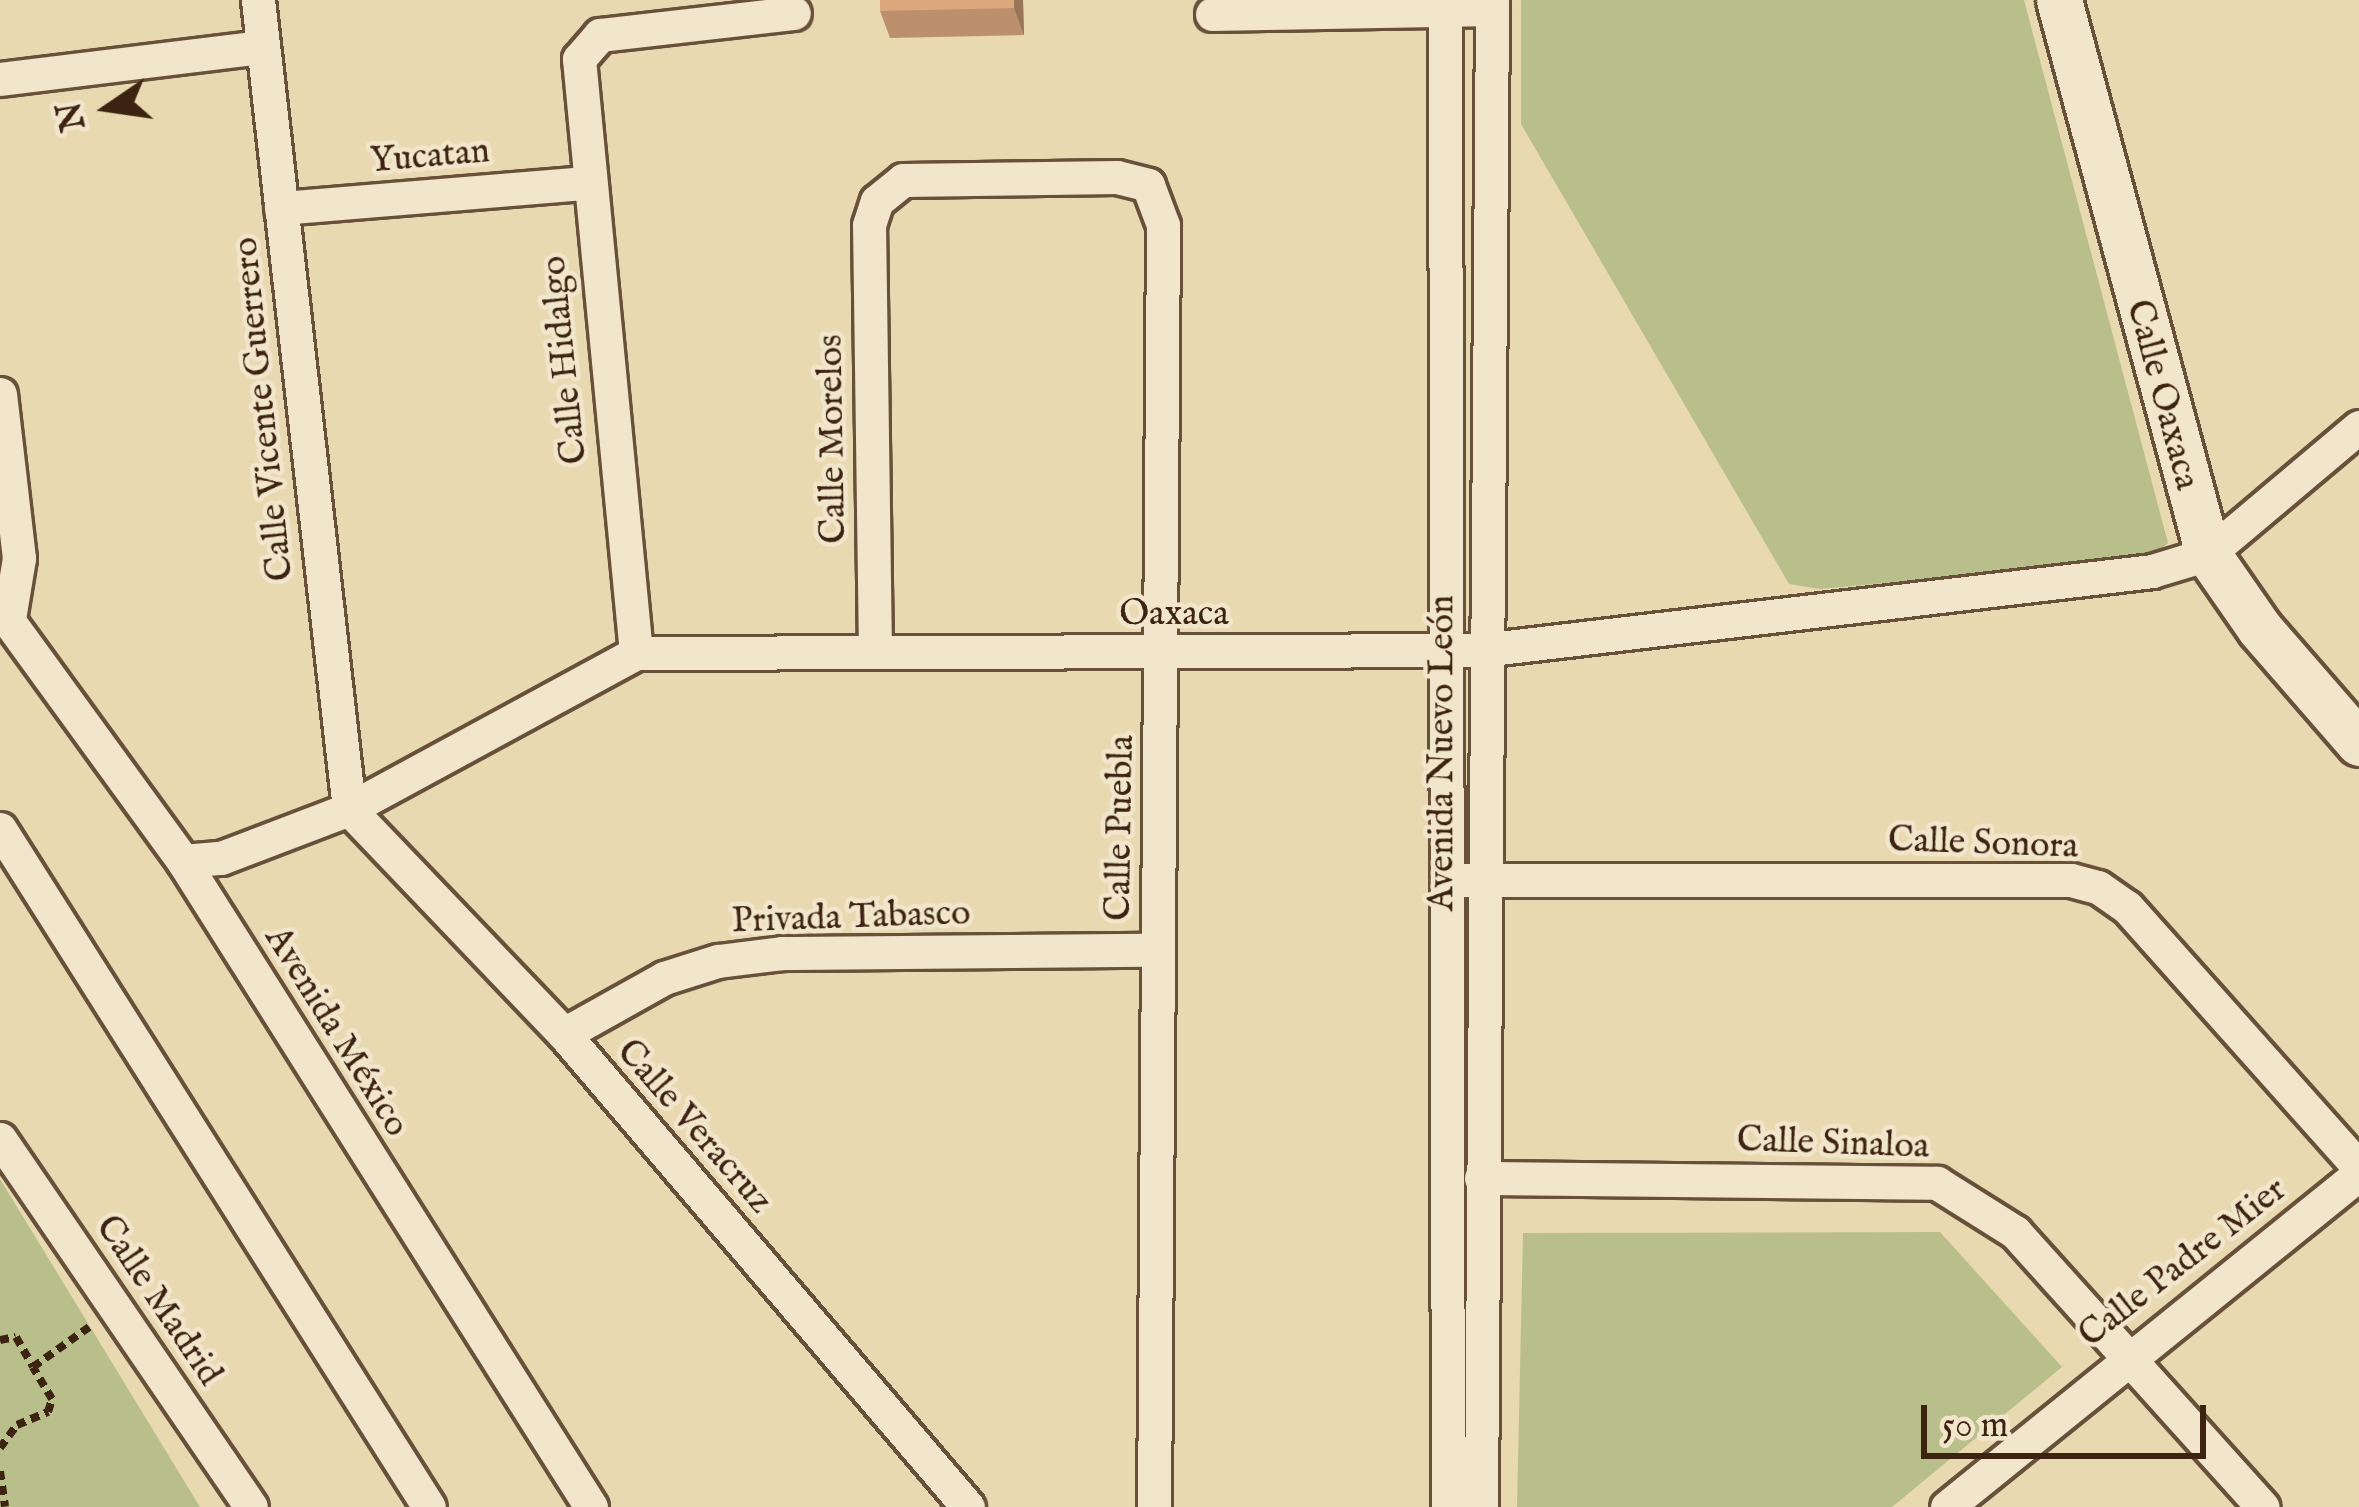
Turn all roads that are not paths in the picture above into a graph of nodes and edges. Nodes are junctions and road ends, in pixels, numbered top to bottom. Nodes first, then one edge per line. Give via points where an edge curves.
1 (258, 0) edge
2 (2060, 0) edge
3 (1445, 5) edge
4 (1492, 5) edge
5 (794, 13) dead end
6 (1212, 14) dead end
7 (262, 47) junction
8 (0, 79) edge
9 (1490, 135) junction
10 (1446, 136) junction
11 (585, 183) junction
12 (280, 208) junction
13 (869, 225) joint
14 (1488, 258) junction
15 (1447, 262) junction
16 (0, 394) edge
17 (1486, 411) junction
18 (1450, 417) junction
19 (2359, 427) edge
20 (2208, 554) junction
21 (3, 618) edge
22 (1466, 650) junction
23 (636, 652) junction
24 (875, 652) junction
25 (1163, 655) junction
26 (2359, 742) edge
27 (349, 809) junction
28 (0, 829) edge
29 (183, 861) junction
30 (1466, 880) junction
31 (1158, 950) junction
32 (564, 1034) junction
33 (0, 1139) edge
34 (2359, 1171) edge
35 (1469, 1184) junction
36 (1465, 1304) junction
37 (2127, 1357) junction
38 (251, 1507) edge
39 (429, 1507) edge
40 (591, 1507) edge
41 (968, 1507) edge
42 (1154, 1507) edge
43 (1448, 1507) edge
44 (1481, 1507) edge
45 (1947, 1507) edge
46 (2263, 1507) edge

1 - 7 street, Calle Vicente Guerrero
2 - 20 street, Calle Oaxaca
3 - 4 street
3 - 6 street
3 - 10 street
4 - 9 street, Avenida Nuevo León
5 - 11 street, Calle Hidalgo via 600,35 579,59
7 - 8 street
7 - 12 street, Calle Vicente Guerrero
9 - 10 street
9 - 14 street, Avenida Nuevo León
10 - 15 street
11 - 12 street, Yucatan
11 - 23 street, Calle Hidalgo
12 - 27 street, Calle Vicente Guerrero
13 - 24 street, Calle Morelos
13 - 25 street, Calle Puebla via 877,201 903,181 1117,177 1148,185 1163,225
14 - 15 street
14 - 17 street, Avenida Nuevo León
15 - 18 street
16 - 21 street via 19,558
17 - 18 street
17 - 22 street, Avenida Nuevo León
18 - 22 street
19 - 20 street
20 - 22 street, Oaxaca via 2152,571
20 - 26 street, Calle Oaxaca via 2260,629
21 - 29 street, Avenida México
22 - 25 street, Oaxaca
22 - 30 street, Avenida Nuevo León
23 - 24 street, Oaxaca
23 - 27 street, Oaxaca
24 - 25 street, Oaxaca
25 - 31 street, Calle Puebla
27 - 29 street, Oaxaca via 221,858
27 - 32 street, Calle Veracruz
28 - 39 street
29 - 40 street, Avenida México
30 - 34 street, Calle Sonora via 2071,880 2098,887 2127,907
30 - 35 street, Avenida Nuevo León
31 - 32 street, Privada Tabasco via 782,953 718,961 664,978
31 - 42 street, Calle Puebla
32 - 41 street, Calle Veracruz
33 - 38 street, Calle Madrid
34 - 37 street, Calle Padre Mier
35 - 36 street, Avenida Nuevo León
35 - 37 street, Calle Sinaloa via 1937,1183 2015,1232
36 - 43 street
36 - 44 street, Avenida Nuevo León
37 - 45 street, Calle Padre Mier
37 - 46 street, Calle Sinaloa

